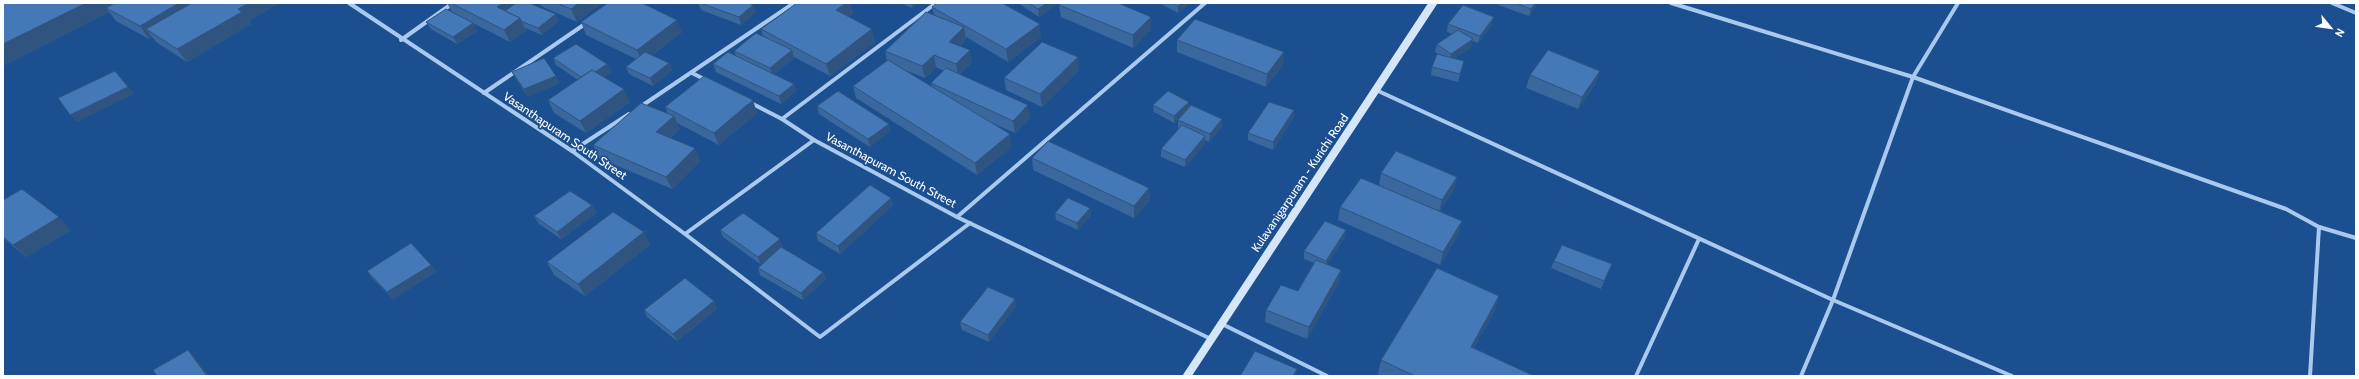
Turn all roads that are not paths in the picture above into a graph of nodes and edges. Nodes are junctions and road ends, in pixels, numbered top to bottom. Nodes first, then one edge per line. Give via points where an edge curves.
1 (349, 3) edge
2 (453, 3) edge
3 (794, 3) edge
4 (936, 3) edge
5 (1205, 3) edge
6 (1433, 3) edge
7 (1671, 3) edge
8 (1958, 3) edge
9 (2332, 3) edge
10 (2356, 13) edge
11 (589, 21) edge
12 (401, 40) junction
13 (692, 73) junction
14 (1913, 77) junction
15 (713, 84) edge
16 (1376, 90) junction
17 (484, 93) junction
18 (741, 98) edge
19 (782, 119) junction
20 (814, 140) junction
21 (572, 151) junction
22 (957, 217) junction
23 (970, 223) junction
24 (2319, 227) junction
25 (685, 234) junction
26 (2356, 238) edge
27 (1699, 239) junction
28 (1833, 300) junction
29 (1221, 323) junction
30 (1211, 339) junction
31 (1187, 376) edge
32 (1327, 376) edge
33 (1636, 376) edge
34 (1801, 376) edge
35 (2012, 376) edge
36 (2310, 376) edge

1 - 12 street, Vasanthapuram South Street
2 - 12 street
3 - 13 street
4 - 19 street
5 - 22 street
6 - 16 main road, Kulavanigarpuram - Kurichi Road
7 - 14 street
8 - 14 street
9 - 10 street
11 - 17 street
12 - 17 street, Vasanthapuram South Street via 417,47
13 - 15 street
13 - 21 street
14 - 24 street via 2286,209
14 - 28 street
16 - 27 street
16 - 29 main road, Kulavanigarpuram - Kurichi Road
17 - 21 street, Vasanthapuram South Street
18 - 19 street
19 - 20 street
20 - 22 street, Vasanthapuram South Street
20 - 25 street, Vasanthapuram South Street
21 - 25 street, Vasanthapuram South Street
22 - 23 street, Vasanthapuram South Street
23 - 25 street via 820,336
23 - 30 street, Vasanthapuram South Street
24 - 26 street
24 - 36 street
27 - 28 street
27 - 33 street
28 - 34 street
28 - 35 street
29 - 30 main road, Kulavanigarpuram - Kurichi Road
29 - 32 street
30 - 31 main road, Kulavanigarpuram - Kurichi Road

